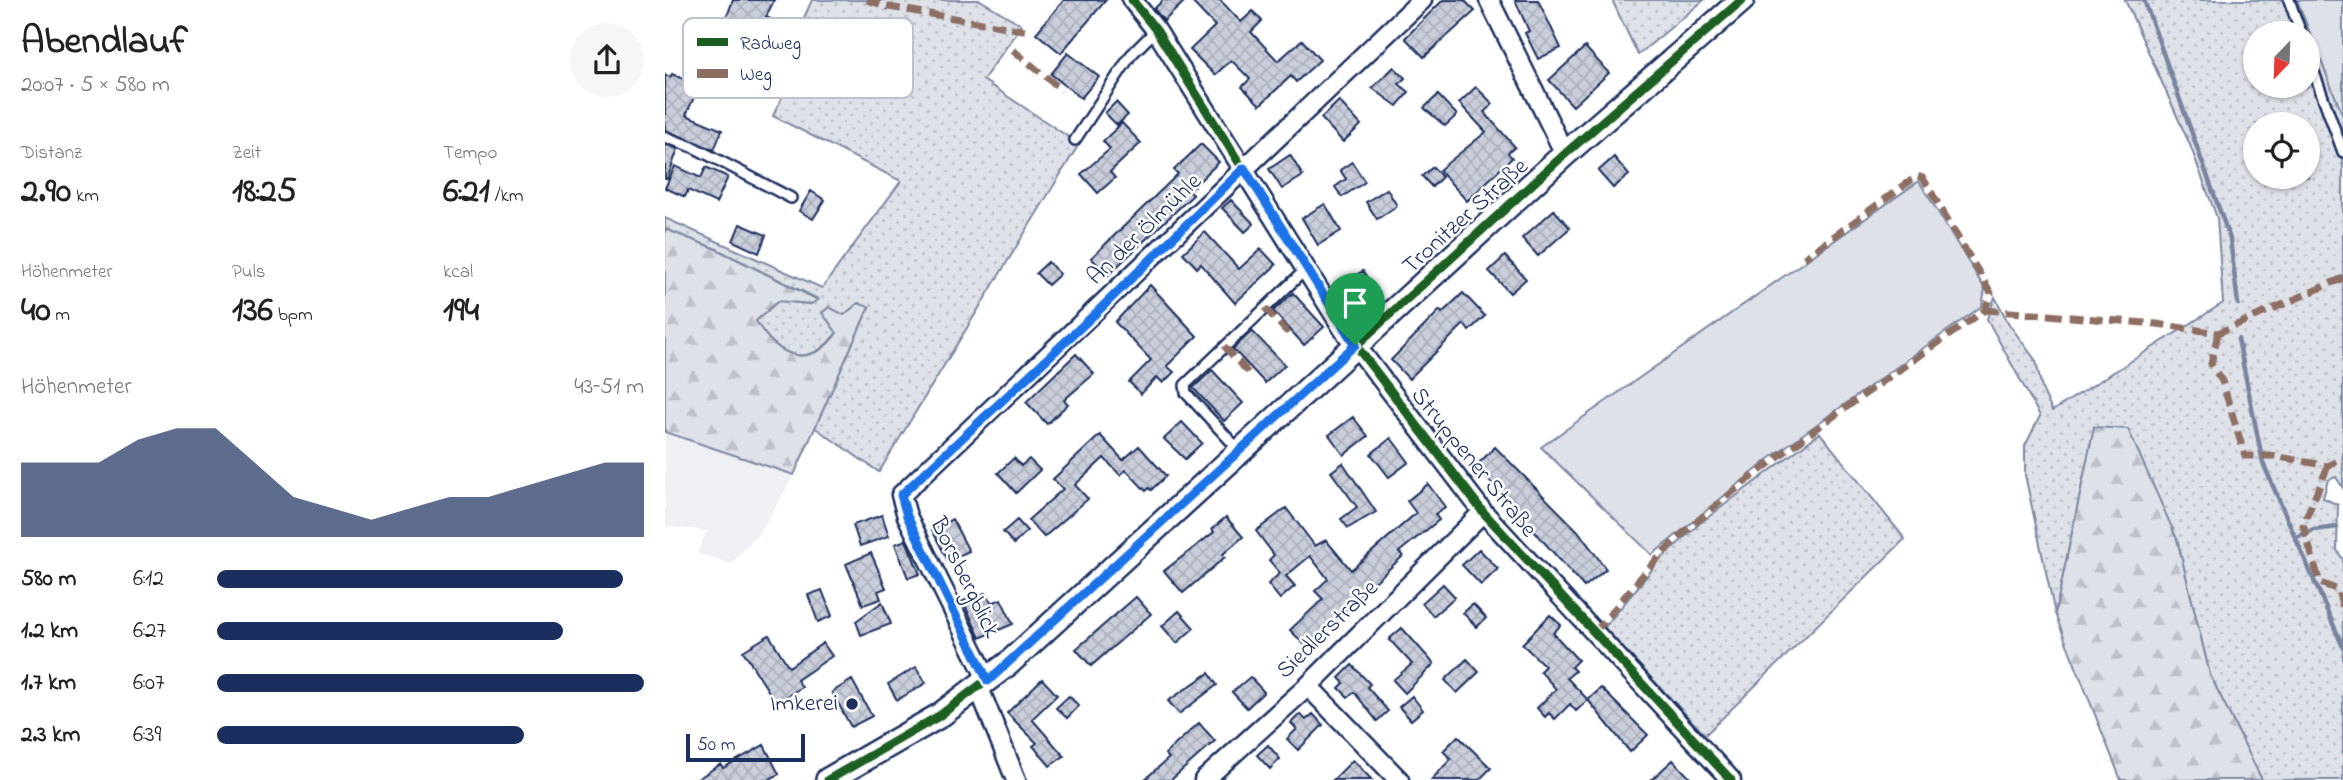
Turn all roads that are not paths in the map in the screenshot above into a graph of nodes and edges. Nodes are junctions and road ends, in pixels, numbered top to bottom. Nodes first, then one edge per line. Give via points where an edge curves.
1 (1132, 0) edge
2 (1422, 0) edge
3 (1489, 0) edge
4 (1742, 0) edge
5 (2289, 0) edge
6 (2297, 21) edge
7 (1156, 30) junction
8 (2321, 92) edge
9 (665, 137) edge
10 (1075, 140) dead end
11 (2343, 152) edge
12 (1565, 154) junction
13 (1244, 168) junction
14 (791, 198) dead end
15 (1306, 269) junction
16 (1355, 345) junction
17 (1240, 451) junction
18 (901, 495) joint
19 (1483, 512) junction
20 (983, 684) junction
21 (1308, 685) junction
22 (828, 780) edge
23 (1016, 780) edge
24 (1203, 780) edge
25 (1399, 780) edge
26 (1731, 780) edge

1 - 7 street, Struppener Straße
2 - 13 street, An der Ölmühle
3 - 12 street
4 - 12 street, Tronitzer Straße
5 - 6 lane
7 - 10 lane via 1131,55
7 - 13 street, Struppener Straße
8 - 11 lane
9 - 14 lane
12 - 16 street, Tronitzer Straße
13 - 15 street, Struppener Straße
13 - 18 street, An der Ölmühle
15 - 16 street, Struppener Straße
15 - 17 lane via 1185,385 1186,393
16 - 17 street, Tronitzer Straße
16 - 19 street, Struppener Straße
17 - 20 street, Tronitzer Straße
18 - 20 street, Borsbergblick
19 - 21 street, Siedlerstraße
19 - 26 street, Struppener Straße
20 - 22 street, Tronitzer Straße
20 - 23 street, Borsbergblick
21 - 24 street, Siedlerstraße
21 - 25 street

